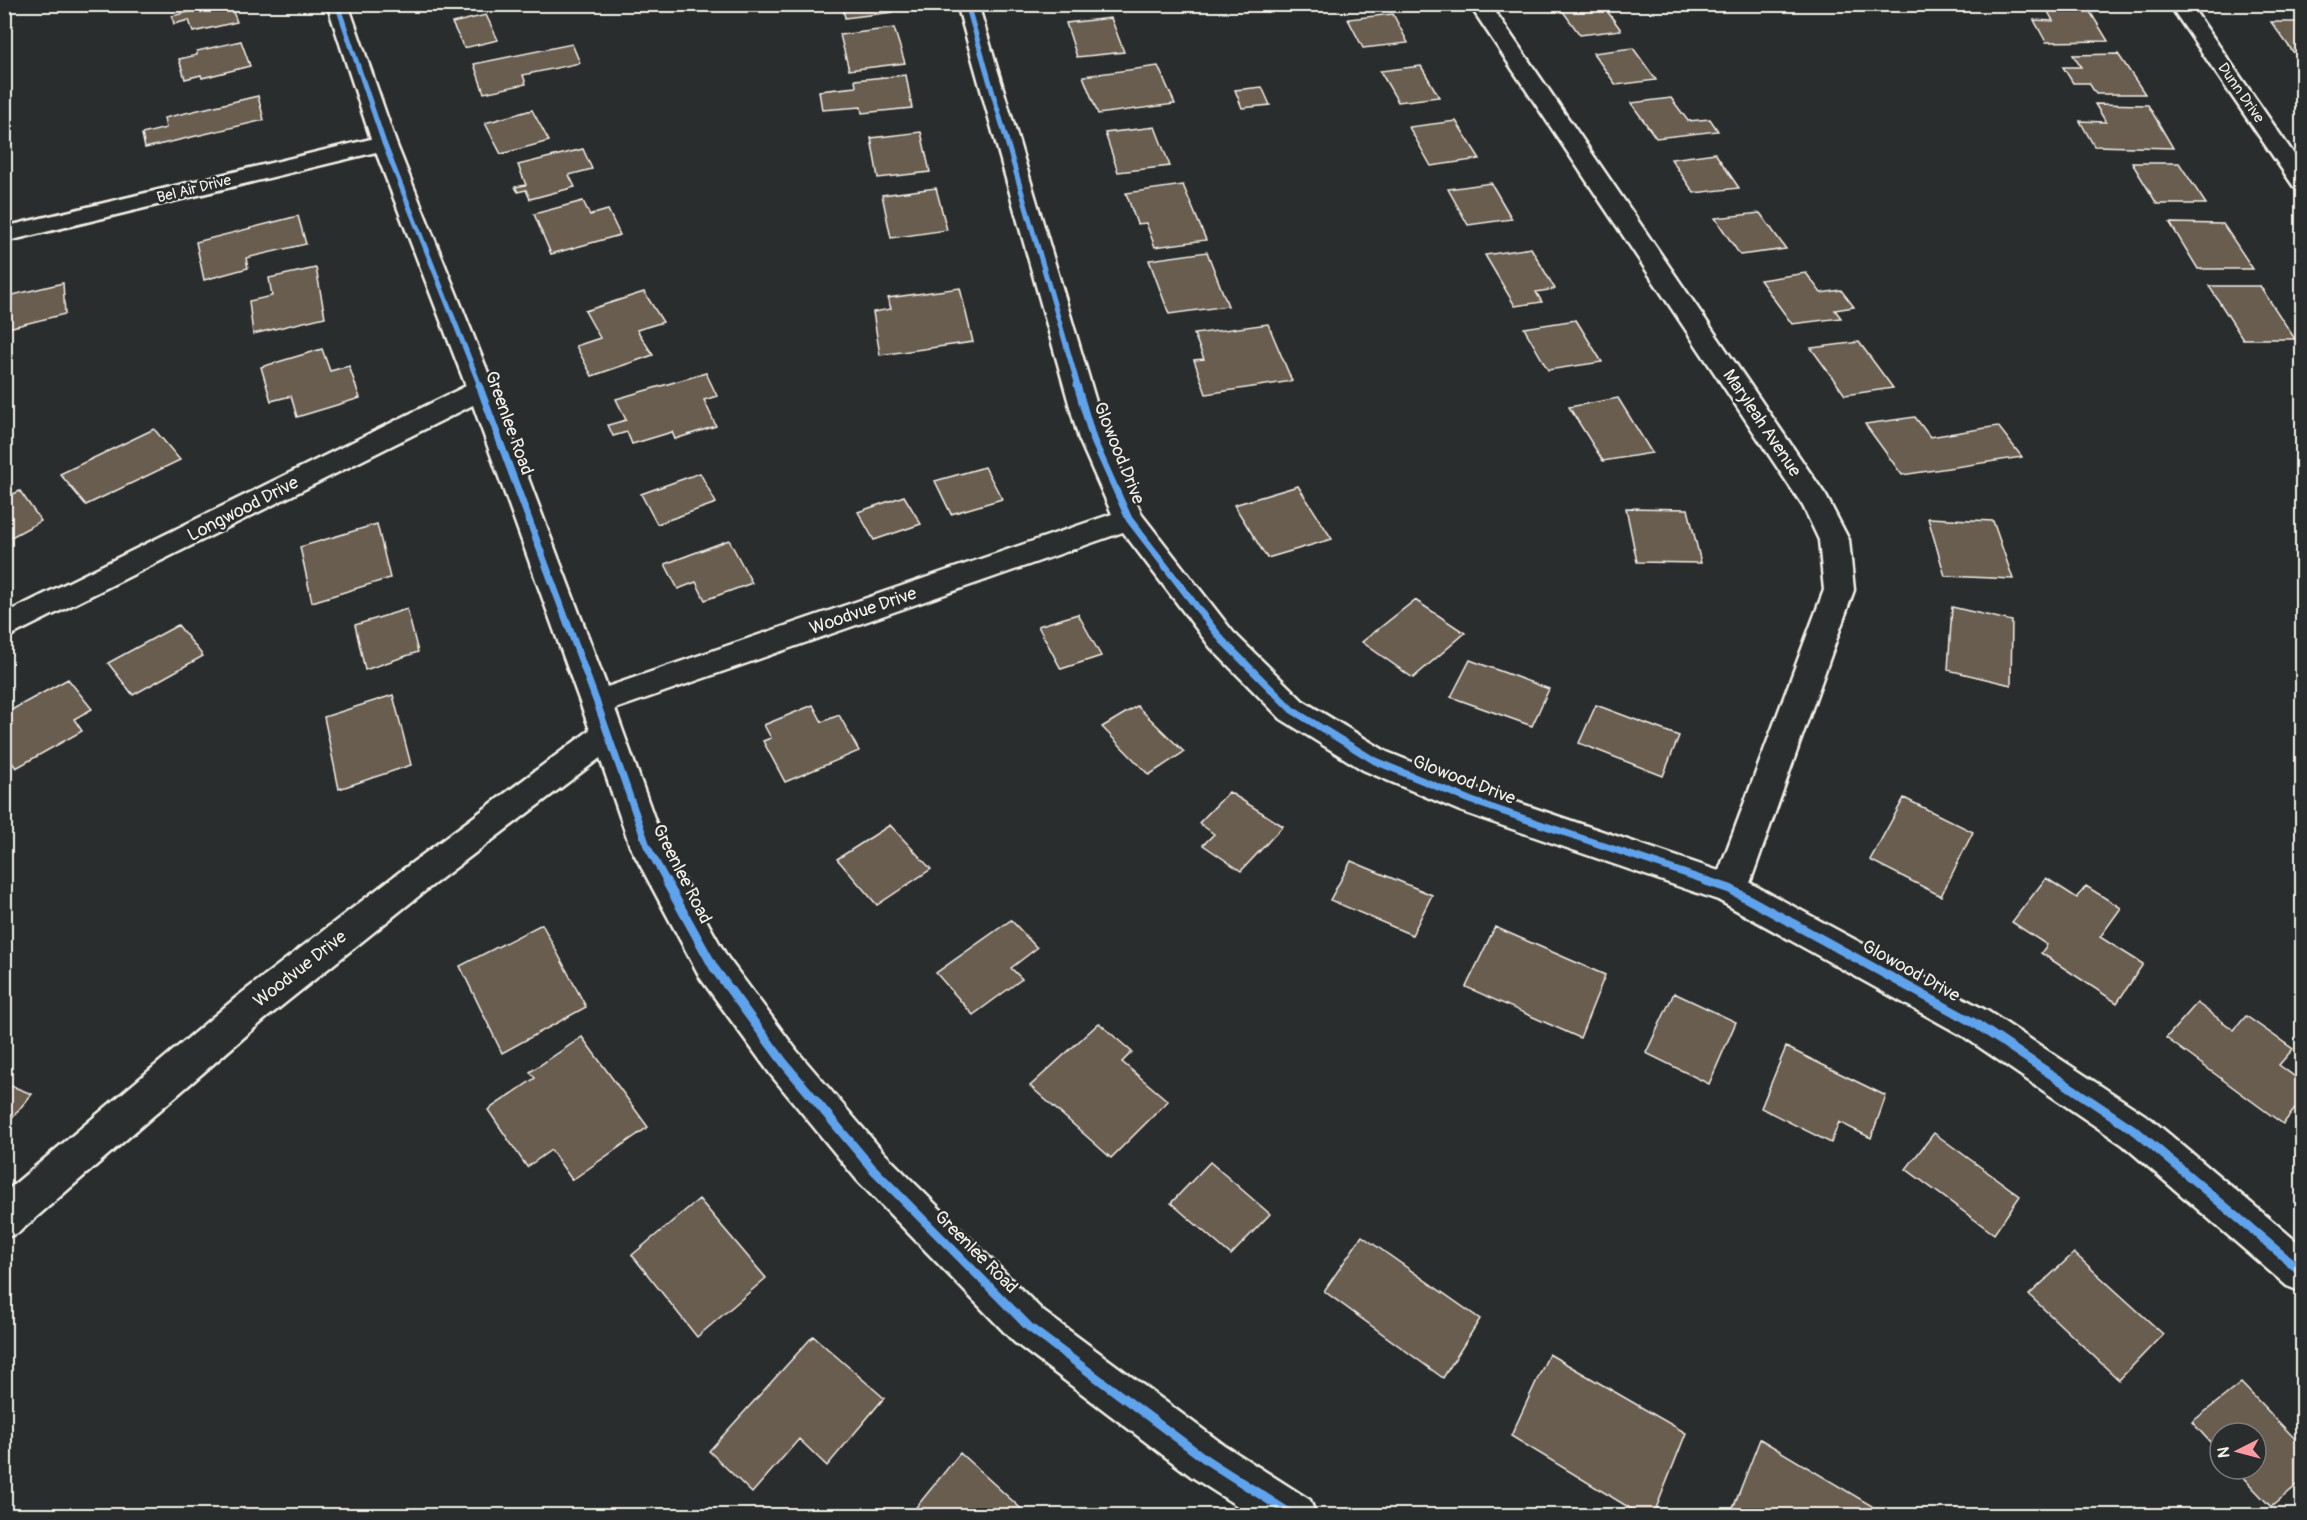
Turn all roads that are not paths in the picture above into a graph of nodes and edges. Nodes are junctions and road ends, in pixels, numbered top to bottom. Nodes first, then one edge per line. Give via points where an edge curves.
1 (337, 4) edge
2 (968, 4) edge
3 (1479, 4) edge
4 (2179, 4) edge
5 (384, 143) junction
6 (2302, 182) edge
7 (4, 235) edge
8 (481, 390) junction
9 (1129, 519) junction
10 (4, 628) edge
11 (602, 719) junction
12 (1730, 889) junction
13 (4, 1219) edge
14 (2302, 1272) edge
15 (1294, 1515) edge

1 - 5 street, Greenlee Road
2 - 9 street, Glowood Drive via 1093,439
3 - 12 street, Maryleah Avenue via 1816,502 1833,540 1839,590
4 - 6 street, Dunn Drive
5 - 7 street, Bel Air Drive
5 - 8 street, Greenlee Road
8 - 10 street, Longwood Drive
8 - 11 street, Greenlee Road
9 - 11 street, Woodvue Drive
9 - 12 street, Glowood Drive via 1222,640 1292,710 1375,761 1472,801
11 - 13 street, Woodvue Drive via 412,881 251,1008
11 - 15 street, Greenlee Road via 647,846 714,968 784,1063 871,1167 1029,1327 1208,1461
12 - 14 street, Glowood Drive via 1976,1024 2137,1132

